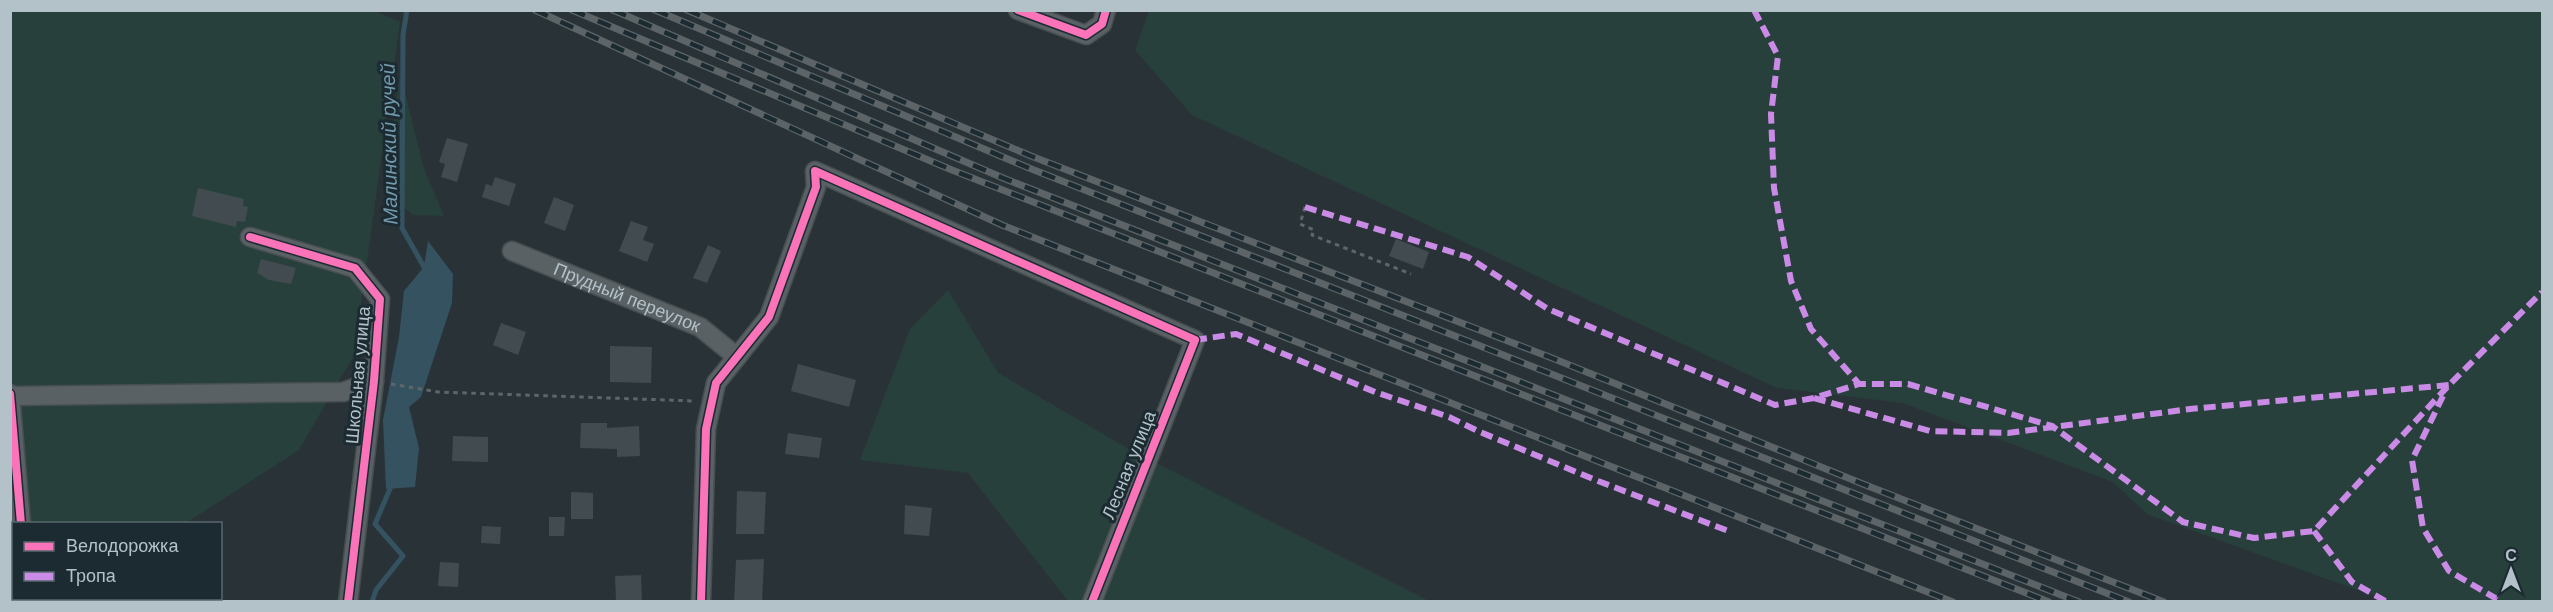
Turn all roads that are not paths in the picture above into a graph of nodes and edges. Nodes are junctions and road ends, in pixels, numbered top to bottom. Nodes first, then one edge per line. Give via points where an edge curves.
1 (1018, 10) edge
2 (1106, 10) edge
3 (250, 237) dead end
4 (512, 251) dead end
5 (737, 357) junction
6 (374, 381) junction
7 (11, 395) edge
8 (21, 522) edge
9 (348, 602) edge
10 (701, 602) edge
11 (1092, 602) edge

1 - 2 street via 1086,35 1102,24
3 - 6 street, Школьная улица via 355,268 380,299
4 - 5 street, Прудный переулок via 700,327
5 - 10 street via 716,383 706,429
5 - 11 street, Лесная улица via 769,317 816,187 815,171 1195,340
6 - 7 street via 343,392
6 - 9 street, Школьная улица
7 - 8 street

